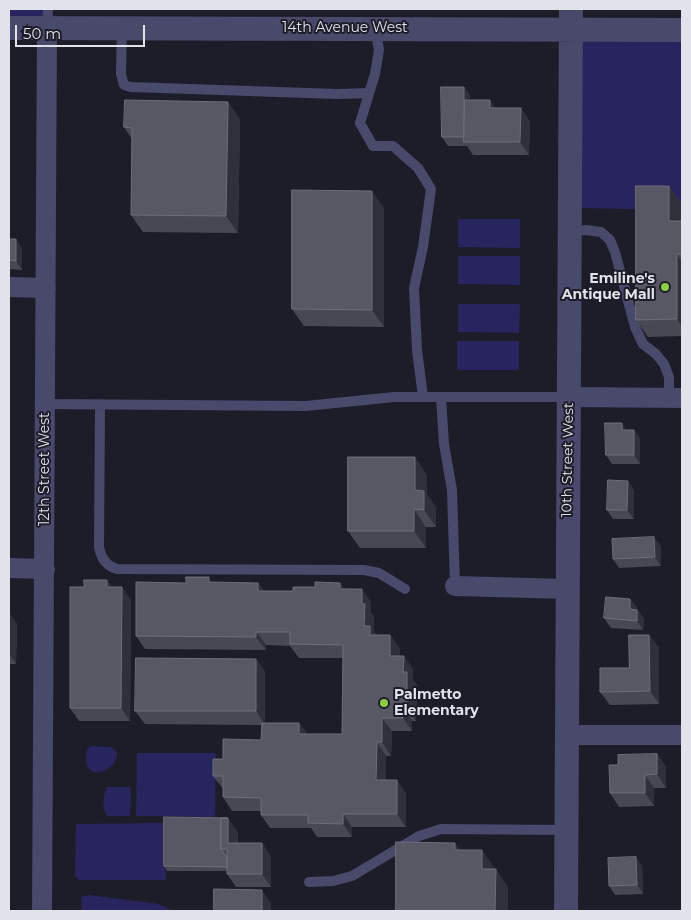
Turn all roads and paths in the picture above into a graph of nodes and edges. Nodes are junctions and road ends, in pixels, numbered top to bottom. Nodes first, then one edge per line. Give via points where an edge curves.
1 (48, 18) edge
2 (571, 19) edge
3 (122, 27) junction
4 (9, 28) edge
5 (375, 28) junction
6 (682, 30) edge
7 (369, 93) junction
8 (570, 231) junction
9 (9, 287) edge
10 (46, 288) junction
11 (423, 397) junction
12 (441, 397) junction
13 (569, 397) junction
14 (676, 398) edge
15 (46, 404) junction
16 (100, 405) junction
17 (9, 568) edge
18 (45, 569) junction
19 (455, 586) joint
20 (405, 589) dead end
21 (567, 589) junction
22 (567, 735) junction
23 (682, 735) edge
24 (566, 830) junction
25 (309, 882) dead end
26 (42, 911) edge
27 (566, 911) edge

1 - 3 street, 14th Avenue West
1 - 4 street, 14th Avenue West
1 - 10 street, 12th Street West
2 - 5 street, 14th Avenue West
2 - 6 street, 14th Avenue West
2 - 8 street, 10th Street West
3 - 5 street, 14th Avenue West
3 - 7 lane via 121,74 124,85 131,87
5 - 7 lane via 380,50
7 - 11 lane via 360,122 373,146 393,146 418,168 431,189 414,288
8 - 13 street, 10th Street West
8 - 14 lane via 601,232 610,240 635,328 643,344 664,364
9 - 10 street
10 - 15 street, 12th Street West
11 - 12 lane
11 - 16 lane via 306,406
12 - 13 lane
12 - 19 lane via 444,444 452,490
13 - 14 street
13 - 21 street, 10th Street West
15 - 16 lane
15 - 18 street, 12th Street West
16 - 20 lane via 99,547 102,558 110,567 364,570 379,574
17 - 18 street
18 - 26 street, 12th Street West
19 - 21 street
21 - 22 street, 10th Street West
22 - 23 street
22 - 24 street, 10th Street West
24 - 25 lane via 441,829 419,836 352,876 333,882
24 - 27 street, 10th Street West

